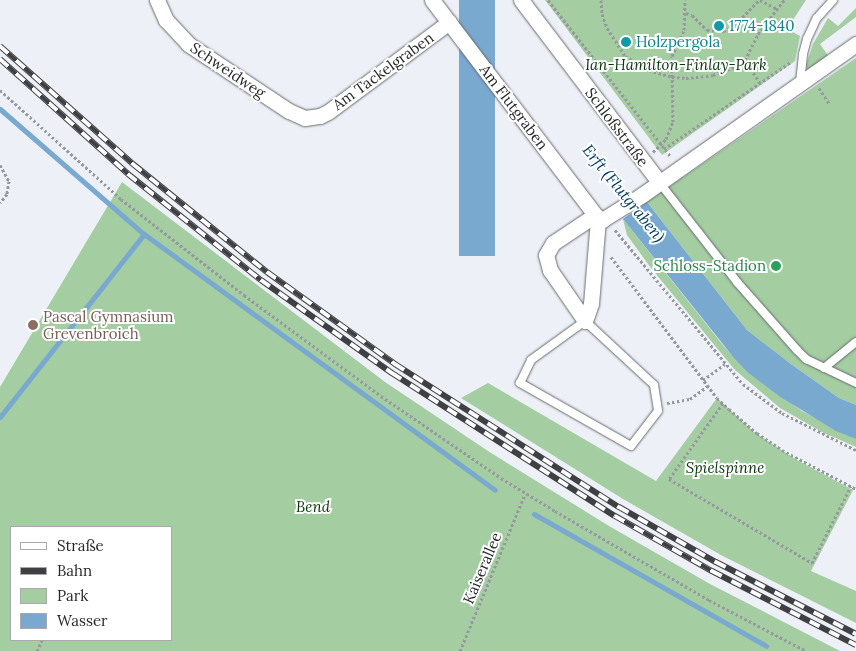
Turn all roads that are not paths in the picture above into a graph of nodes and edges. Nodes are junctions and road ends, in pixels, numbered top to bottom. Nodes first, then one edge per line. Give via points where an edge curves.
1 (157, 0) edge
2 (432, 0) edge
3 (521, 0) edge
4 (833, 0) edge
5 (449, 22) junction
6 (856, 44) edge
7 (800, 83) junction
8 (316, 117) joint
9 (659, 182) junction
10 (598, 218) junction
11 (585, 321) junction
12 (856, 342) edge
13 (824, 368) junction
14 (856, 383) edge

1 - 8 street, Schweidweg via 163,16 188,44 289,111 302,118
2 - 5 street, Am Flutgraben
3 - 9 street, Schloßstraße
4 - 7 lane via 817,18 803,54
5 - 8 street, Am Tackelgraben via 332,109
5 - 10 street, Am Flutgraben
6 - 7 street
7 - 9 street
9 - 10 street via 618,211
9 - 13 lane via 737,282 797,350
10 - 11 street via 591,304
10 - 11 street via 553,243 546,255 550,270
11 - 11 lane via 654,385 658,411 631,446 520,383 532,360
12 - 13 lane
13 - 14 lane

